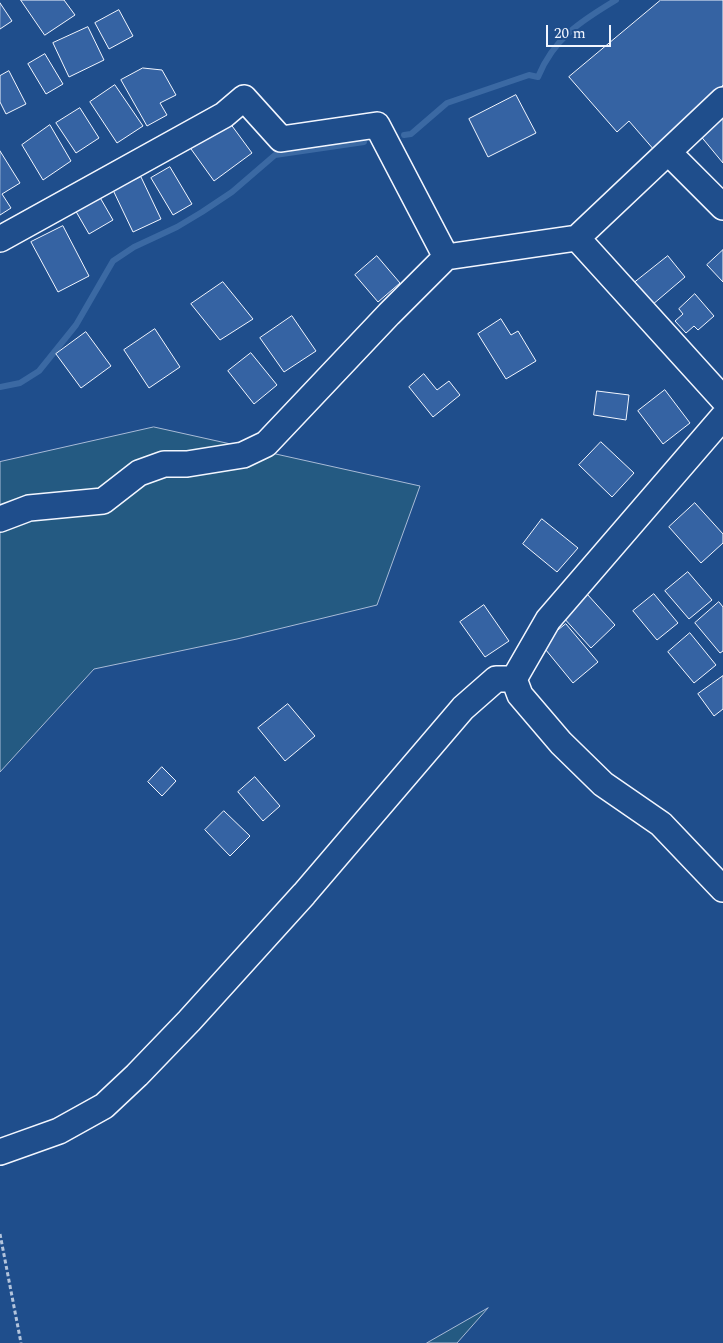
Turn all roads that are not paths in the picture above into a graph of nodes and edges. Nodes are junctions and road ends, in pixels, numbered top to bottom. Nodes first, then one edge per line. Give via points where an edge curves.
1 (723, 100) edge
2 (668, 152) junction
3 (723, 207) edge
4 (577, 238) junction
5 (0, 239) edge
6 (446, 257) junction
7 (723, 399) edge
8 (723, 417) edge
9 (0, 519) edge
10 (514, 679) junction
11 (723, 890) edge
12 (0, 1152) edge

1 - 2 street
2 - 3 street
2 - 4 street
4 - 6 street
4 - 7 street
5 - 6 street via 224,115 244,98 280,139 377,125
6 - 9 street via 266,444 242,455 187,464 164,464 139,473 103,501 29,508
8 - 10 street via 548,620
10 - 11 street via 520,695 561,743 603,784 660,824
10 - 12 street via 496,679 463,708 304,894 189,1021 104,1106 59,1131

